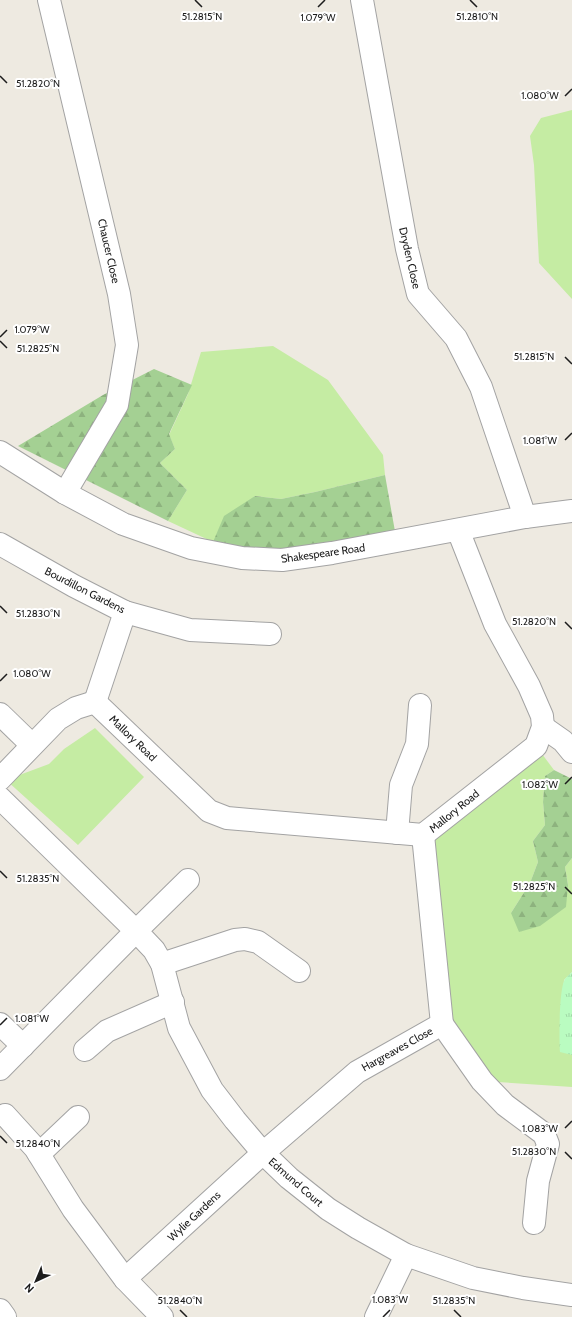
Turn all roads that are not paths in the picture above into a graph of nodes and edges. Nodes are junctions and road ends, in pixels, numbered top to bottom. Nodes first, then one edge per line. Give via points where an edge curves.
1 (49, 0) edge
2 (362, 0) edge
3 (0, 452) edge
4 (65, 493) junction
5 (572, 511) edge
6 (525, 517) junction
7 (458, 530) junction
8 (0, 544) edge
9 (126, 612) junction
10 (270, 634) dead end
11 (95, 702) junction
12 (420, 705) dead end
13 (0, 714) edge
14 (543, 727) junction
15 (32, 745) junction
16 (572, 752) edge
17 (0, 779) edge
18 (0, 798) edge
19 (398, 833) junction
20 (424, 835) junction
21 (188, 880) dead end
22 (136, 931) junction
23 (162, 964) junction
24 (299, 971) dead end
25 (173, 1002) junction
26 (0, 1024) edge
27 (442, 1024) junction
28 (24, 1046) junction
29 (85, 1050) dead end
30 (0, 1069) edge
31 (5, 1115) dead end
32 (78, 1117) dead end
33 (263, 1153) junction
34 (41, 1158) junction
35 (534, 1222) dead end
36 (406, 1256) junction
37 (125, 1280) junction
38 (572, 1295) edge
39 (0, 1310) edge
40 (5, 1317) edge
41 (162, 1317) edge
42 (376, 1317) edge

1 - 4 street, Chaucer Close via 119,294 127,345 117,405
2 - 6 street, Dryden Close via 407,249 418,294 456,338 481,387
3 - 4 street, Shakespeare Road
4 - 7 street, Shakespeare Road via 123,524 191,548 242,558 282,560
5 - 6 street, Shakespeare Road
6 - 7 street, Shakespeare Road
7 - 14 street via 495,624 536,700
8 - 9 street, Bourdillon Gardens
9 - 10 street, Bourdillon Gardens via 190,630
9 - 11 street
11 - 15 street via 76,708 58,719
11 - 19 street, Mallory Road via 209,811 227,818
12 - 19 street via 417,744 401,785
13 - 15 street
14 - 16 street via 563,741
14 - 20 street, Mallory Road via 536,746
15 - 17 street
18 - 22 street, Edmund Court
19 - 20 street, Mallory Road
20 - 27 street, Hargreaves Close
21 - 22 street
22 - 23 street, Edmund Court via 154,950
22 - 28 street
23 - 24 street via 245,939 258,942
23 - 25 street, Edmund Court
25 - 29 street via 107,1030
25 - 33 street, Edmund Court via 179,1028 212,1090
26 - 28 street
27 - 33 street, Hargreaves Close via 357,1072
27 - 35 street via 491,1091 505,1105 544,1134 548,1144 538,1181
28 - 30 street
31 - 34 street via 27,1138
32 - 34 street
33 - 36 street, Edmund Court via 328,1209
33 - 37 street, Wylie Gardens
34 - 37 street via 73,1209
36 - 38 street, Edmund Court via 473,1278
36 - 42 street
37 - 41 street
39 - 40 street

